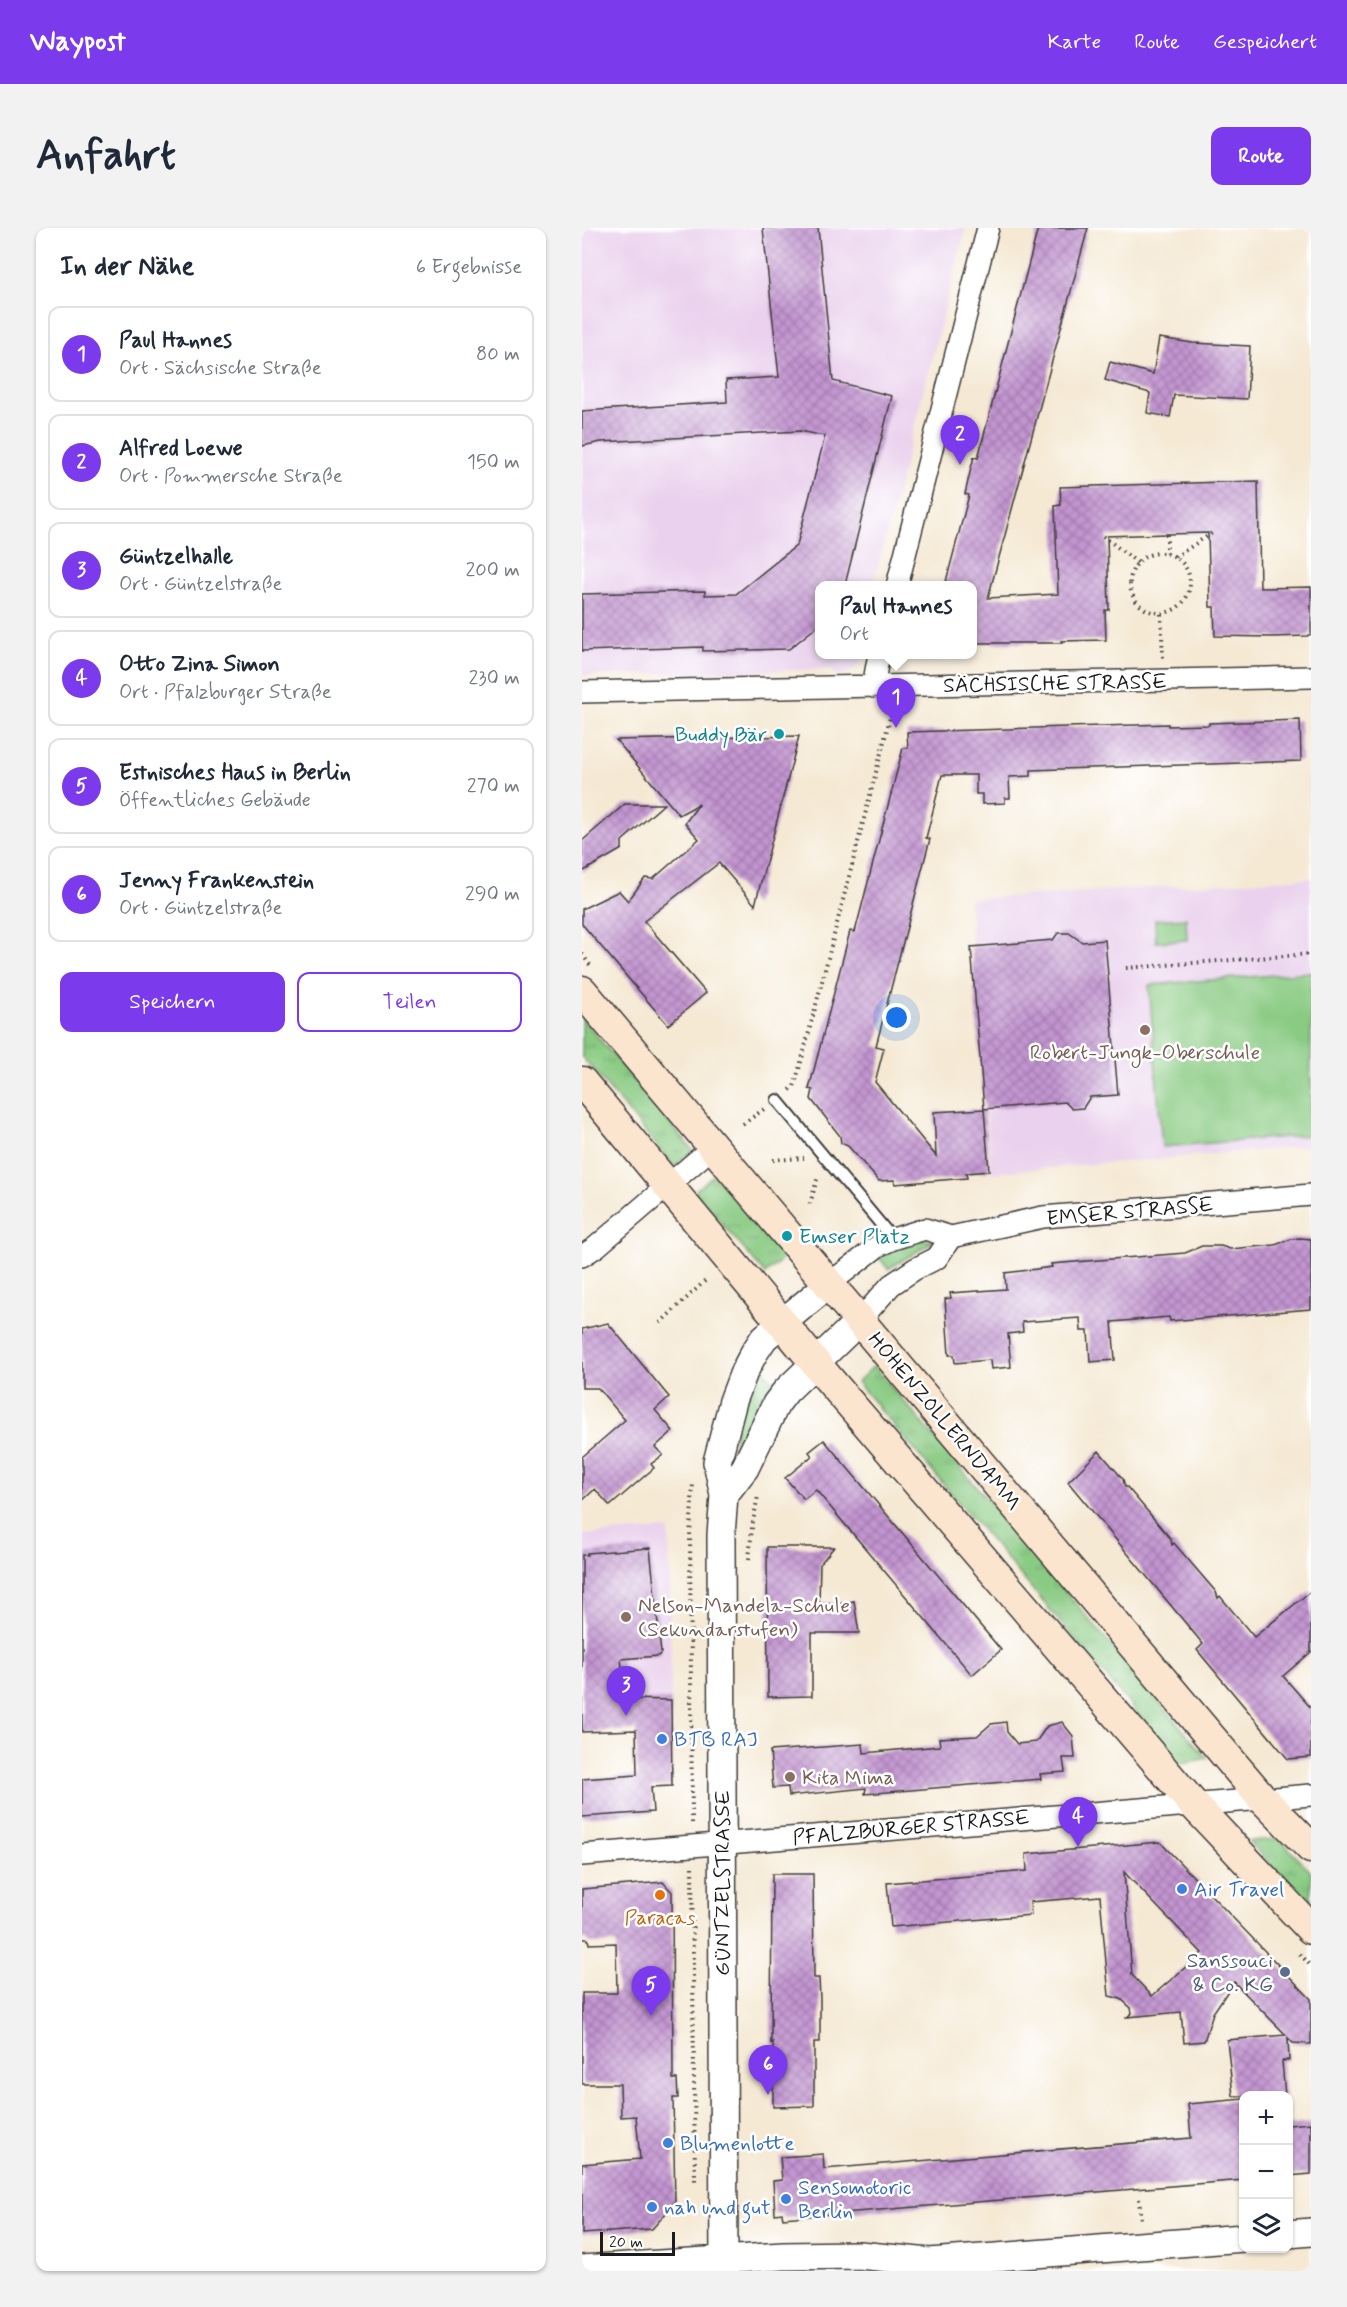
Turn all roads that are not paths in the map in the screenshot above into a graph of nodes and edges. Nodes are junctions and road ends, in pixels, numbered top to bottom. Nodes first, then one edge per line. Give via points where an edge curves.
1 (988, 228) edge
2 (898, 581) edge
3 (878, 659) edge
4 (1311, 676) edge
5 (873, 687) junction
6 (582, 692) edge
7 (582, 991) edge
8 (582, 1082) edge
9 (777, 1100) road end
10 (714, 1146) junction
11 (668, 1185) junction
12 (1311, 1195) edge
13 (951, 1237) junction
14 (893, 1239) junction
15 (582, 1256) edge
16 (830, 1283) junction
17 (860, 1320) junction
18 (783, 1322) junction
19 (815, 1361) junction
20 (724, 1495) junction
21 (1311, 1795) edge
22 (1263, 1799) junction
23 (1193, 1804) junction
24 (721, 1842) junction
25 (1311, 1848) edge
26 (582, 1855) edge
27 (1311, 1929) edge
28 (1311, 2232) edge
29 (1293, 2234) edge
30 (1239, 2238) edge
31 (724, 2265) edge
32 (917, 2267) edge
33 (582, 2269) edge

1 - 2 street
3 - 5 street
4 - 5 street, SÄCHSISCHE STRASSE
5 - 6 street, SÄCHSISCHE STRASSE
7 - 10 main road, HOHENZOLLERNDAMM
8 - 11 main road
9 - 14 lane
10 - 11 street
10 - 16 main road, HOHENZOLLERNDAMM
11 - 15 street
11 - 18 main road
12 - 13 street, EMSER STRASSE via 1043,1217
13 - 14 street, EMSER STRASSE via 926,1229
13 - 17 street via 937,1258 891,1285
14 - 16 street, EMSER STRASSE
16 - 17 main road, HOHENZOLLERNDAMM
16 - 18 street, GÜNTZELSTRASSE
17 - 19 street
17 - 22 main road, HOHENZOLLERNDAMM
18 - 19 main road
18 - 20 street, GÜNTZELSTRASSE via 753,1353 733,1401 717,1462
19 - 20 street via 776,1404 745,1468
19 - 23 main road
20 - 24 street, GÜNTZELSTRASSE
21 - 22 street, PFALZBURGER STRASSE
22 - 23 street, PFALZBURGER STRASSE
22 - 25 main road, HOHENZOLLERNDAMM
23 - 24 street, PFALZBURGER STRASSE
23 - 27 main road
24 - 26 street, PFALZBURGER STRASSE
24 - 31 street, GÜNTZELSTRASSE
28 - 29 street
30 - 32 street
31 - 32 street via 783,2256 859,2255
31 - 33 street

